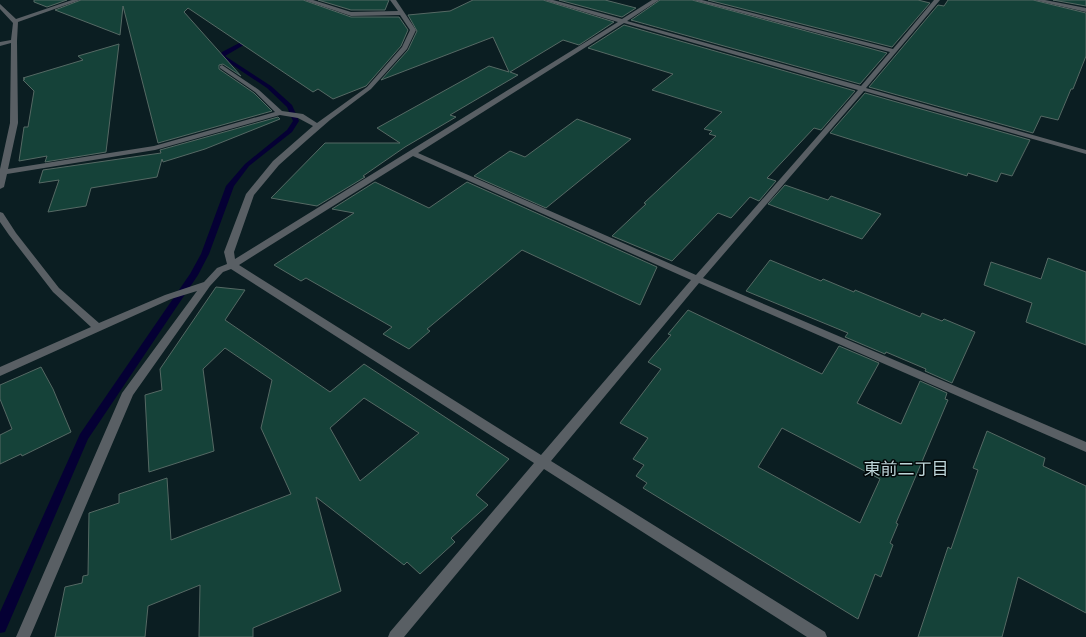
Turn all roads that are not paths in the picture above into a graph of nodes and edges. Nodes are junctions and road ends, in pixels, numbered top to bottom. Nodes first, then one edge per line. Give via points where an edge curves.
1 (77, 0) edge
2 (393, 0) edge
3 (547, 0) edge
4 (656, 0) edge
5 (696, 0) edge
6 (937, 0) edge
7 (1037, 0) edge
8 (312, 1) edge
9 (0, 6) edge
10 (1086, 10) edge
11 (402, 13) junction
12 (622, 21) junction
13 (14, 22) junction
14 (14, 41) junction
15 (0, 44) edge
16 (894, 51) junction
17 (222, 67) dead end
18 (862, 89) junction
19 (283, 113) junction
20 (318, 126) junction
21 (1086, 152) edge
22 (412, 153) junction
23 (2, 173) edge
24 (0, 187) edge
25 (0, 215) edge
26 (232, 265) junction
27 (696, 279) junction
28 (203, 285) junction
29 (98, 328) junction
30 (0, 372) edge
31 (1086, 447) edge
32 (542, 462) junction
33 (23, 637) edge
34 (395, 637) edge
35 (820, 637) edge

1 - 13 street
2 - 11 street
3 - 12 street
4 - 12 street
5 - 16 street
6 - 16 street
7 - 10 street
8 - 11 street via 351,14
9 - 13 street
11 - 20 street via 413,30 405,48 369,88
12 - 18 street
12 - 22 street
13 - 14 street
14 - 15 street
14 - 23 street via 14,123
16 - 18 street
17 - 19 street via 257,90
18 - 21 street
18 - 27 street
19 - 20 street via 300,116
19 - 23 street via 155,148
20 - 26 street via 276,163 250,194 229,252
22 - 26 street
22 - 27 street
23 - 24 street
25 - 29 street via 13,236 56,290
26 - 28 street via 220,270
26 - 32 street
27 - 31 street
27 - 32 street
28 - 29 street via 168,296
28 - 33 street via 128,393
29 - 30 street
32 - 34 street
32 - 35 street

